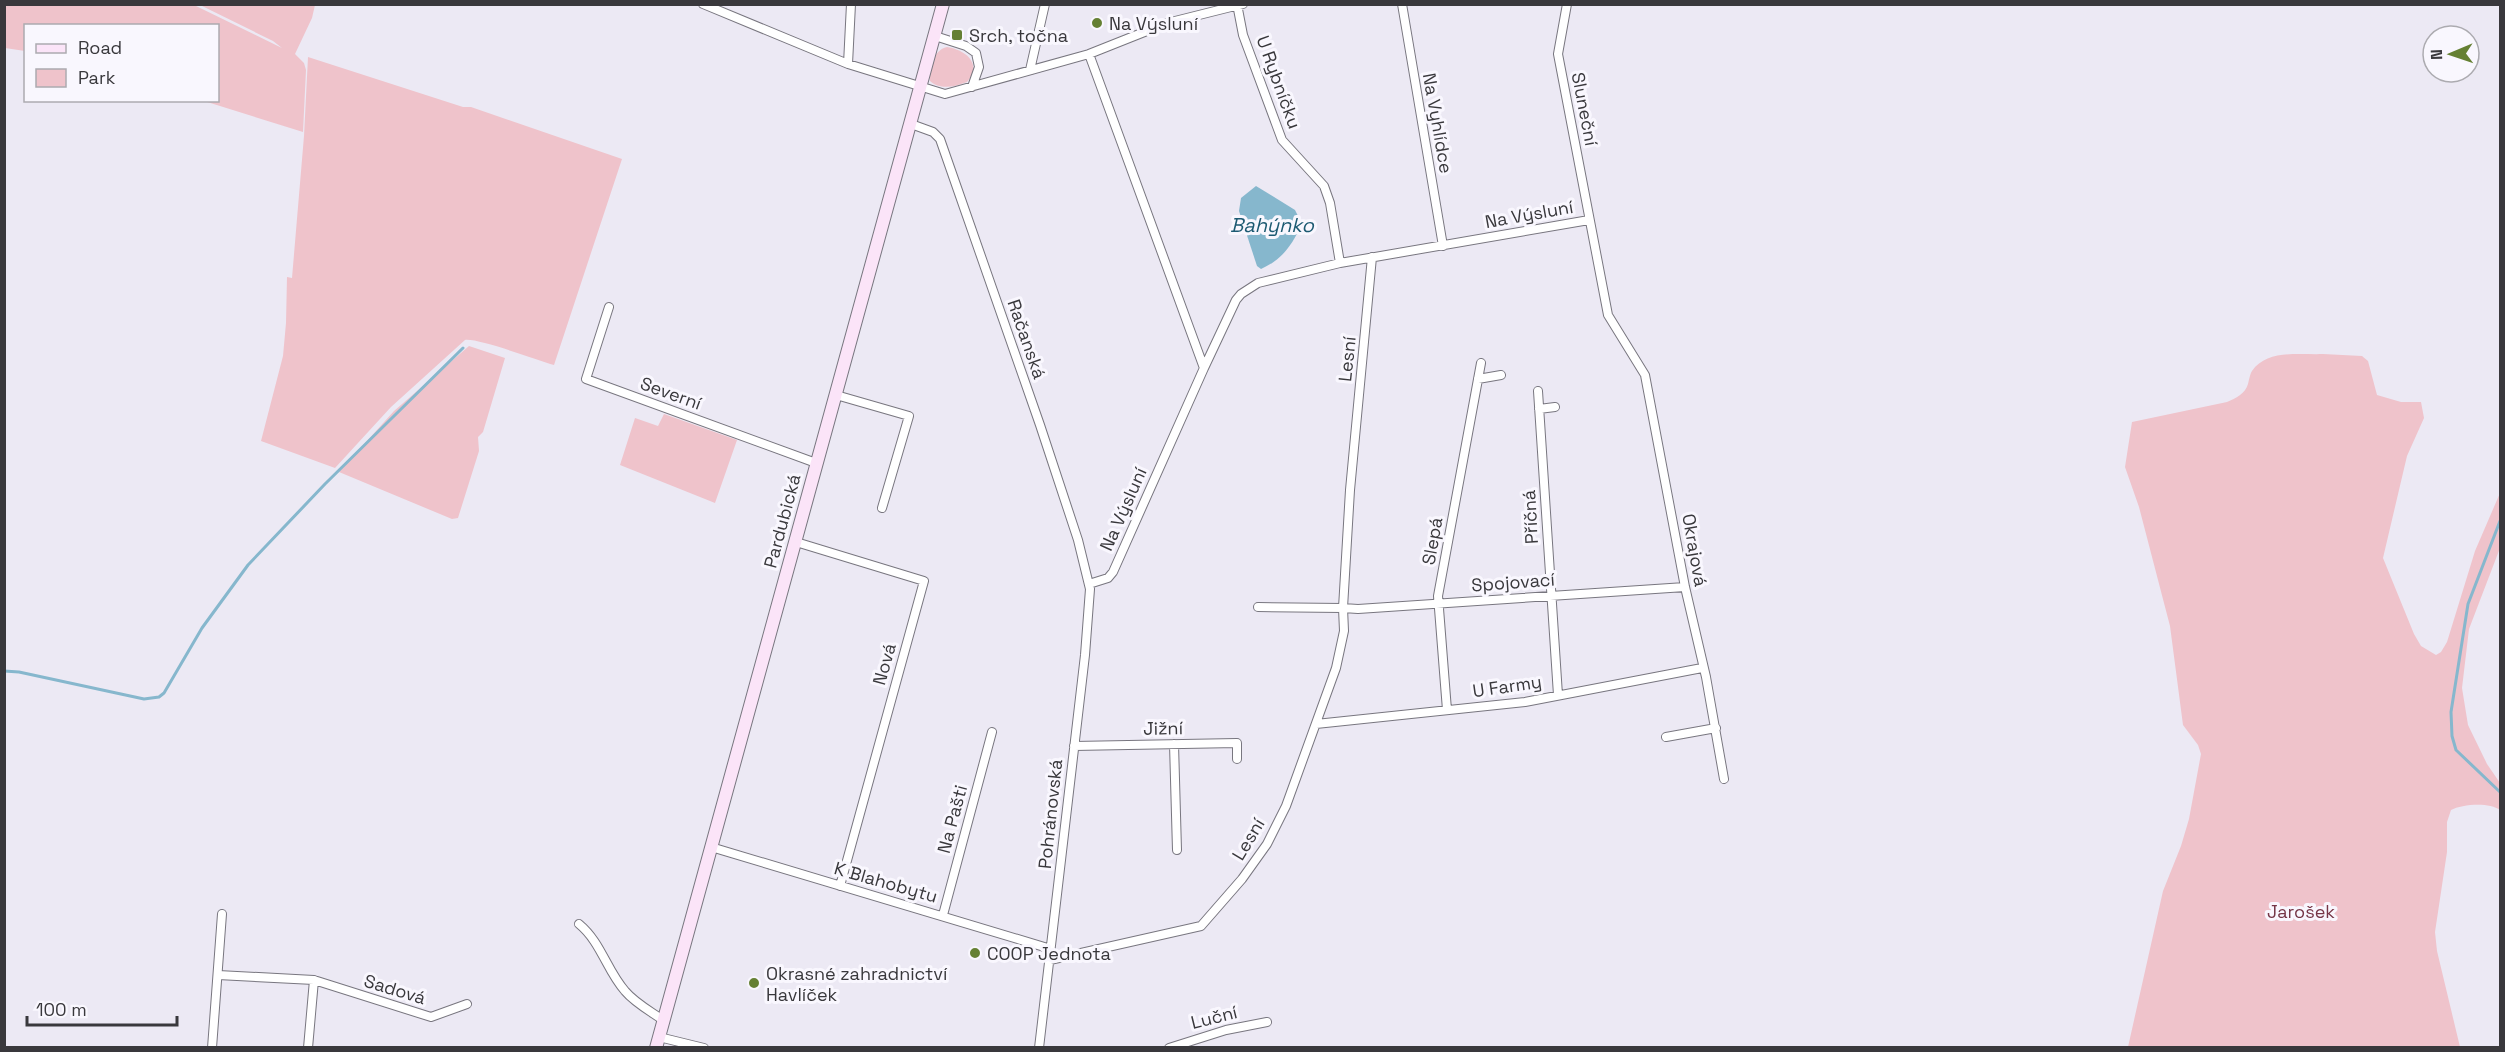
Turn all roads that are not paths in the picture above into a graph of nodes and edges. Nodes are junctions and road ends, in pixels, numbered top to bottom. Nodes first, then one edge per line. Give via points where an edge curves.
1 (703, 4) edge
2 (850, 4) edge
3 (944, 4) edge
4 (1045, 4) edge
5 (1402, 4) edge
6 (1567, 4) edge
7 (1239, 5) edge
8 (934, 36) junction
9 (1089, 54) junction
10 (848, 64) junction
11 (1030, 70) junction
12 (921, 87) junction
13 (972, 87) junction
14 (911, 124) junction
15 (1589, 220) junction
16 (1443, 246) junction
17 (1372, 257) junction
18 (1340, 263) junction
19 (609, 307) dead end
20 (1481, 363) dead end
21 (1203, 368) junction
22 (1500, 375) dead end
23 (1478, 379) junction
24 (1538, 391) dead end
25 (836, 395) junction
26 (1555, 407) dead end
27 (1539, 410) junction
28 (1658, 437) joint
29 (816, 463) junction
30 (882, 508) dead end
31 (796, 542) junction
32 (1089, 584) junction
33 (1685, 587) junction
34 (1551, 596) junction
35 (1439, 604) junction
36 (1258, 607) dead end
37 (1343, 608) junction
38 (1702, 668) junction
39 (1558, 695) junction
40 (1447, 710) junction
41 (1316, 724) junction
42 (1716, 728) junction
43 (992, 732) dead end
44 (1666, 737) dead end
45 (1174, 744) junction
46 (1074, 746) junction
47 (1237, 759) dead end
48 (1724, 779) dead end
49 (711, 847) junction
50 (1177, 850) dead end
51 (840, 886) junction
52 (222, 914) dead end
53 (944, 915) junction
54 (579, 924) dead end
55 (1051, 949) junction
56 (1050, 960) junction
57 (218, 975) junction
58 (314, 980) junction
59 (467, 1004) dead end
60 (663, 1020) junction
61 (1267, 1022) dead end
62 (658, 1042) edge
63 (212, 1047) edge
64 (308, 1047) edge
65 (704, 1047) edge
66 (1039, 1047) edge
67 (1169, 1047) edge

1 - 10 street
2 - 10 street
3 - 8 street, Pardubická
4 - 11 street
5 - 16 street, Na Vyhlídce
6 - 15 street, Sluneční via 1558,54
7 - 9 street via 1167,23
7 - 18 street, U Rybníčku via 1243,36 1282,140 1324,186
8 - 12 street, Pardubická
8 - 13 street via 976,52 979,67
9 - 11 street
9 - 21 street
10 - 12 street
11 - 13 street
12 - 13 street via 948,94
12 - 14 street, Pardubická
14 - 25 street, Pardubická
14 - 32 street, Račanská via 933,132 940,139 1040,425
15 - 16 street, Na Výsluní
15 - 28 street, Sluneční via 1608,315 1645,375
16 - 17 street, Na Výsluní
17 - 18 street, Na Výsluní
17 - 37 street, Lesní
18 - 21 street, Na Výsluní via 1258,283 1241,294
19 - 29 street, Severní via 586,379
20 - 23 street, Slepá
21 - 32 street, Na Výsluní via 1113,572 1108,578
22 - 23 street
23 - 35 street, Slepá
24 - 27 street, Příčná
25 - 29 street, Pardubická
25 - 30 street via 909,416
26 - 27 street
27 - 34 street, Příčná
28 - 33 street, Okrajová
29 - 31 street, Pardubická
31 - 49 street, Pardubická
31 - 51 street, Nová via 924,581
32 - 46 street, Pohránovská
33 - 34 street, Spojovací
33 - 38 street, Okrajová
34 - 35 street, Spojovací
34 - 39 street, Příčná
35 - 37 street, Spojovací
35 - 40 street, Slepá
36 - 37 street
37 - 41 street, Lesní via 1344,631 1336,668
38 - 39 street, U Farmy
38 - 42 street, Okrajová
39 - 40 street, U Farmy
40 - 41 street, U Farmy
41 - 56 street, Lesní via 1286,806 1267,844 1201,927
42 - 44 street
42 - 48 street, Okrajová
43 - 53 street, Na Pašti
45 - 46 street, Jižní
45 - 47 street, Jižní via 1237,743
45 - 50 street
46 - 55 street, Pohránovská
49 - 51 street, K Blahobytu
49 - 60 street, Pardubická
51 - 53 street, K Blahobytu
52 - 57 street
53 - 55 street, K Blahobytu
54 - 60 street via 624,991
55 - 56 street, Pohránovská
56 - 66 street, Pohránovská
57 - 58 street, Sadová
57 - 63 street
58 - 59 street, Sadová via 430,1017
58 - 64 street
60 - 62 street, Pardubická
61 - 67 street, Luční
62 - 65 street

